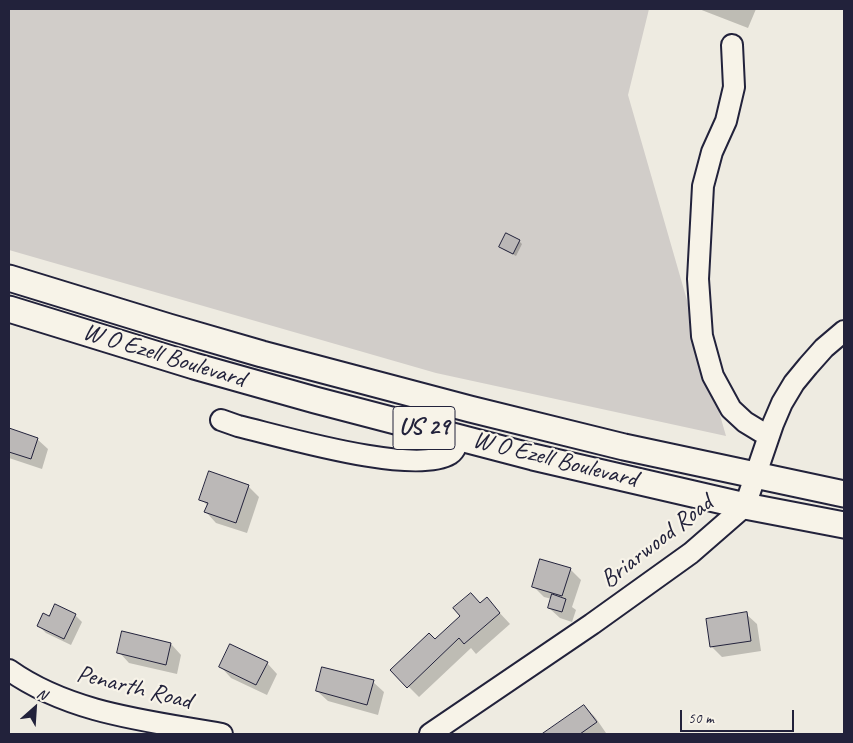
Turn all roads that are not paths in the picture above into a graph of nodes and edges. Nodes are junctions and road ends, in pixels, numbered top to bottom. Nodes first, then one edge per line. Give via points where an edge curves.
1 (732, 45) dead end
2 (9, 278) edge
3 (9, 309) edge
4 (844, 331) edge
5 (470, 409) junction
6 (221, 420) dead end
7 (768, 436) junction
8 (463, 438) junction
9 (755, 476) junction
10 (844, 494) edge
11 (744, 506) junction
12 (844, 525) edge
13 (9, 670) edge
14 (222, 734) edge
15 (430, 734) edge

1 - 7 street via 734,87 726,121 712,152 703,186 698,280 702,336 713,376 731,409
2 - 5 main road, W O Ezell Boulevard / US 29 via 253,352
3 - 8 main road, W O Ezell Boulevard / US 29 via 194,366
4 - 7 street, Briarwood Road via 824,348 794,383
5 - 8 main road
5 - 9 main road, W O Ezell Boulevard / US 29
6 - 8 street via 348,453 395,460 419,461 450,454
7 - 9 street, Briarwood Road
8 - 11 main road, W O Ezell Boulevard / US 29
9 - 10 main road, W O Ezell Boulevard / US 29
9 - 11 street, Briarwood Road
11 - 12 main road, W O Ezell Boulevard / US 29
11 - 15 street, Briarwood Road via 691,553
13 - 14 street, Penarth Road via 71,702 126,717

